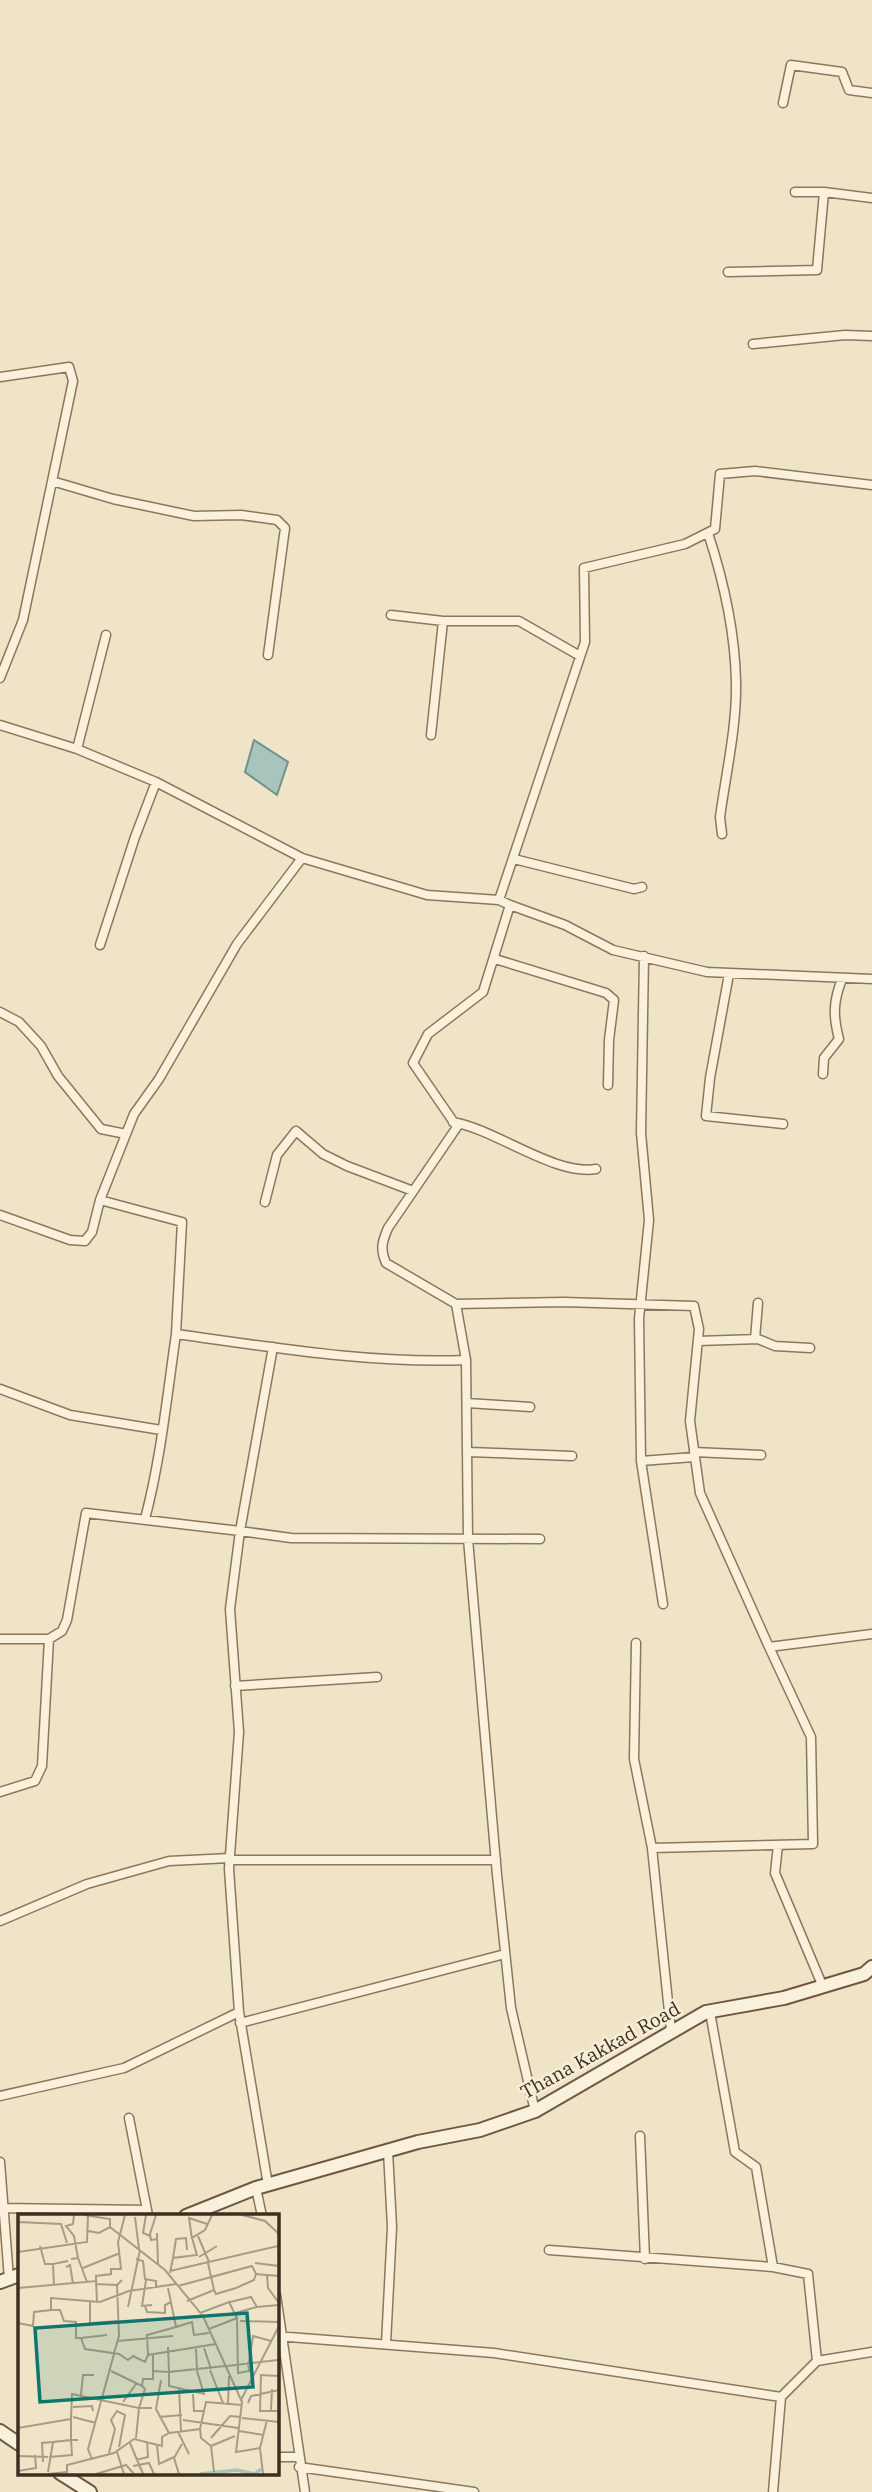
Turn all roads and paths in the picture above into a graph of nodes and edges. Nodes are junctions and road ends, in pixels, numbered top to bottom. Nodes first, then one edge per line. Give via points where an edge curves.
1 (872, 93) edge
2 (783, 103) dead end
3 (795, 192) dead end
4 (824, 192) junction
5 (872, 198) edge
6 (728, 272) dead end
7 (872, 336) edge
8 (753, 344) dead end
9 (0, 377) edge
10 (52, 481) junction
11 (872, 485) edge
12 (708, 533) junction
13 (391, 615) dead end
14 (443, 621) junction
15 (106, 635) dead end
16 (268, 655) dead end
17 (580, 656) junction
18 (0, 678) edge
19 (0, 725) edge
20 (430, 735) dead end
21 (77, 749) junction
22 (156, 782) junction
23 (722, 834) dead end
24 (302, 858) junction
25 (514, 859) junction
26 (642, 887) dead end
27 (499, 901) junction
28 (510, 905) junction
29 (100, 945) dead end
30 (644, 956) junction
31 (495, 959) junction
32 (729, 974) junction
33 (842, 979) junction
34 (872, 979) edge
35 (0, 1012) edge
36 (823, 1074) dead end
37 (608, 1085) dead end
38 (453, 1122) junction
39 (783, 1124) dead end
40 (126, 1135) junction
41 (596, 1169) dead end
42 (413, 1191) junction
43 (100, 1200) junction
44 (264, 1202) dead end
45 (0, 1215) edge
46 (758, 1303) dead end
47 (456, 1304) junction
48 (642, 1304) junction
49 (176, 1334) junction
50 (755, 1339) junction
51 (698, 1341) junction
52 (273, 1347) junction
53 (810, 1348) dead end
54 (466, 1360) junction
55 (0, 1389) edge
56 (467, 1403) junction
57 (530, 1407) dead end
58 (161, 1430) junction
59 (469, 1452) junction
60 (694, 1455) junction
61 (761, 1455) dead end
62 (572, 1456) dead end
63 (640, 1461) junction
64 (145, 1519) junction
65 (240, 1531) junction
66 (468, 1539) junction
67 (540, 1539) dead end
68 (663, 1604) dead end
69 (872, 1634) edge
70 (0, 1639) edge
71 (49, 1639) junction
72 (636, 1643) dead end
73 (769, 1647) junction
74 (377, 1677) dead end
75 (235, 1686) junction
76 (0, 1793) edge
77 (778, 1844) junction
78 (652, 1848) junction
79 (230, 1859) junction
80 (496, 1860) junction
81 (0, 1921) edge
82 (505, 1954) junction
83 (872, 1967) edge
84 (823, 1987) junction
85 (710, 2011) junction
86 (239, 2012) junction
87 (240, 2023) junction
88 (671, 2031) junction
89 (0, 2096) edge
90 (535, 2111) junction
91 (129, 2118) dead end
92 (640, 2136) dead end
93 (388, 2151) junction
94 (0, 2162) edge
95 (262, 2187) junction
96 (1, 2208) edge
97 (148, 2213) edge
98 (191, 2214) edge
99 (262, 2214) edge
100 (549, 2250) dead end
101 (645, 2259) junction
102 (773, 2267) junction
103 (9, 2279) edge
104 (278, 2316) edge
105 (280, 2337) edge
106 (386, 2344) junction
107 (872, 2352) edge
108 (817, 2361) junction
109 (781, 2397) junction
110 (0, 2431) edge
111 (18, 2443) edge
112 (278, 2457) edge
113 (299, 2462) junction
114 (62, 2474) edge
115 (90, 2492) edge
116 (305, 2492) edge
117 (474, 2492) edge
118 (773, 2492) edge

1 - 2 street via 849,90 842,72 791,65
3 - 4 street
4 - 5 street
4 - 6 street via 817,270
7 - 8 street
9 - 10 street via 69,367 73,381
10 - 16 street via 194,516 277,520 285,528
10 - 18 street via 23,621
11 - 12 street via 755,471 720,474 715,529
12 - 17 street via 668,549 584,568 585,642
12 - 23 street via 731,618 736,682 720,817
13 - 14 street
14 - 17 street via 519,621
14 - 20 street
15 - 21 street
17 - 25 street
19 - 21 street
21 - 22 street
22 - 24 street
22 - 29 street
24 - 27 street via 427,895
24 - 40 street via 237,944 134,1114
25 - 26 street
25 - 27 street
27 - 28 street
28 - 30 street via 565,925 612,950
28 - 31 street
30 - 32 street
30 - 48 street via 640,1133 649,1220
31 - 37 street via 607,993 614,1000
31 - 38 street via 483,992 428,1034 413,1063
32 - 33 street
32 - 39 street via 706,1116
33 - 34 street
33 - 36 street via 833,1016 839,1039 824,1058
35 - 40 street via 19,1022 41,1046 58,1076 101,1129
38 - 41 street via 522,1146 550,1162
38 - 42 street via 457,1127
40 - 43 street
42 - 44 street via 323,1154 296,1130 277,1155
42 - 47 street via 385,1235 382,1253 386,1263
43 - 45 street via 85,1241
43 - 49 street via 182,1222
46 - 50 street
47 - 48 street
47 - 54 street
48 - 51 street via 694,1306
48 - 63 street
49 - 52 street
49 - 58 street
50 - 51 street
50 - 53 street via 775,1346
51 - 60 street via 690,1421
52 - 54 street
52 - 65 street
54 - 56 street
55 - 58 street via 70,1415
56 - 57 street
56 - 59 street
58 - 64 street via 162,1447
59 - 62 street
59 - 66 street
60 - 61 street
60 - 63 street
60 - 73 street via 700,1493
63 - 68 street
64 - 65 street
64 - 71 street via 86,1513 67,1620 62,1631
65 - 66 street via 292,1538
65 - 75 street via 230,1609
66 - 67 street
66 - 80 street
69 - 73 street
70 - 71 street
71 - 76 street via 39,1775 35,1782
72 - 78 street via 634,1759
73 - 77 street via 811,1737 813,1844
74 - 75 street
75 - 79 street via 239,1732
77 - 78 street
77 - 84 street via 775,1873
78 - 88 street
79 - 80 street
79 - 81 street via 169,1861 87,1884
79 - 86 street
80 - 82 street
82 - 87 street
82 - 90 street via 511,2008
83 - 84 main road, Thana Kakkad Road
84 - 85 main road, Thana Kakkad Road
85 - 88 main road, Thana Kakkad Road
85 - 102 street via 735,2152 757,2167
86 - 87 street
86 - 89 street via 124,2068
87 - 95 street
88 - 90 main road, Thana Kakkad Road
90 - 93 main road, Thana Kakkad Road via 480,2130
91 - 97 street
92 - 101 street
93 - 95 main road, Thana Kakkad Road
93 - 106 street via 392,2227
94 - 96 street
95 - 98 main road, Thana Kakkad Road
95 - 99 street
96 - 97 street
96 - 103 street
100 - 101 street
101 - 102 street
102 - 108 street via 808,2274
104 - 105 street
105 - 106 street
105 - 113 street
106 - 109 street via 494,2353
107 - 108 street
108 - 109 street
109 - 118 street
110 - 111 main road
112 - 113 street
113 - 116 street
113 - 117 street
114 - 115 main road

